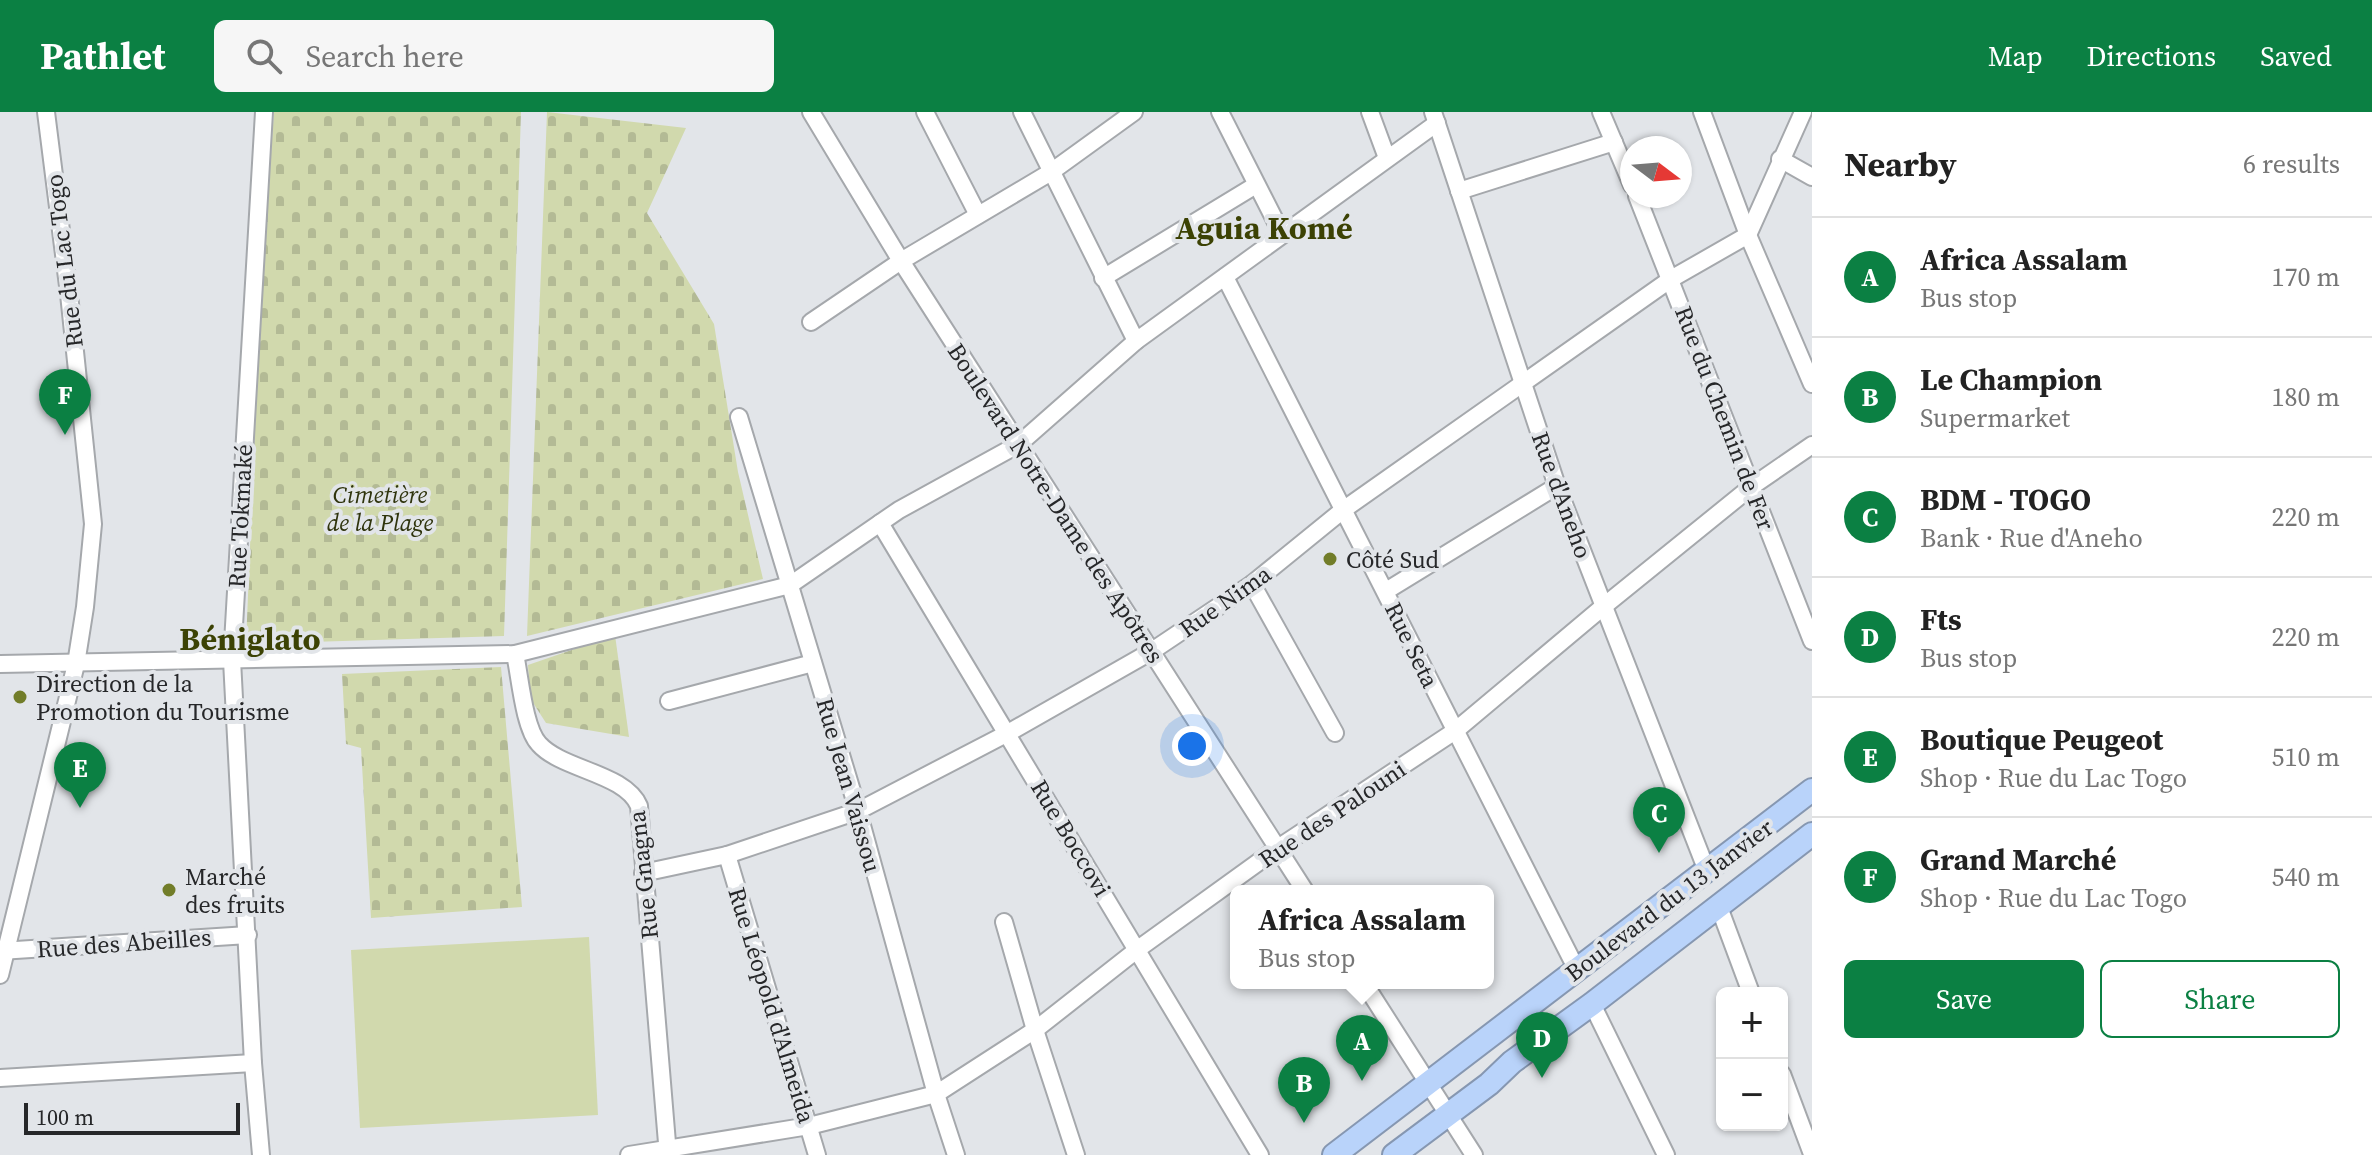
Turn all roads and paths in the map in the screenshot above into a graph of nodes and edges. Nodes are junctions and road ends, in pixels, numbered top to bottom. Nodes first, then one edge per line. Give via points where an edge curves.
1 (46, 112) edge
2 (264, 112) edge
3 (811, 112) edge
4 (925, 112) edge
5 (1022, 112) edge
6 (1220, 112) edge
7 (1370, 112) edge
8 (1601, 112) edge
9 (1702, 112) edge
10 (1803, 112) edge
11 (1129, 114) edge
12 (1435, 117) edge
13 (1614, 142) junction
14 (1620, 156) edge
15 (1387, 158) junction
16 (1780, 159) junction
17 (1051, 172) junction
18 (1812, 177) edge
19 (1256, 185) junction
20 (1459, 191) junction
21 (1642, 208) edge
22 (978, 215) junction
23 (1282, 234) junction
24 (1748, 235) junction
25 (901, 261) junction
26 (1225, 277) junction
27 (1103, 278) junction
28 (1671, 279) junction
29 (811, 322) dead end
30 (1136, 341) junction
31 (1812, 384) edge
32 (1522, 385) junction
33 (739, 417) dead end
34 (1019, 444) junction
35 (1812, 445) edge
36 (1557, 486) junction
37 (1751, 487) junction
38 (1343, 510) junction
39 (880, 523) junction
40 (1252, 584) junction
41 (790, 585) junction
42 (1386, 591) junction
43 (1604, 606) junction
44 (1812, 641) edge
45 (1152, 651) junction
46 (515, 654) junction
47 (232, 660) junction
48 (813, 663) junction
49 (0, 664) edge
50 (76, 664) junction
51 (669, 701) dead end
52 (1455, 731) junction
53 (1008, 733) junction
54 (1335, 733) dead end
55 (1812, 790) edge
56 (858, 811) junction
57 (1812, 834) edge
58 (1278, 848) junction
59 (727, 855) junction
60 (1707, 871) junction
61 (643, 873) junction
62 (1301, 885) edge
63 (1719, 907) junction
64 (1004, 922) dead end
65 (248, 935) junction
66 (1138, 949) junction
67 (4, 951) edge
68 (1577, 970) junction
69 (0, 975) edge
70 (1749, 987) edge
71 (1368, 989) edge
72 (1592, 1004) junction
73 (1035, 1030) junction
74 (253, 1063) junction
75 (0, 1078) edge
76 (1428, 1083) junction
77 (1788, 1090) edge
78 (936, 1094) junction
79 (1449, 1115) junction
80 (809, 1126) junction
81 (668, 1152) edge
82 (1812, 1154) edge
83 (261, 1155) edge
84 (629, 1155) edge
85 (817, 1155) edge
86 (956, 1155) edge
87 (1076, 1155) edge
88 (1260, 1155) edge
89 (1334, 1155) edge
90 (1394, 1155) edge
91 (1474, 1155) edge
92 (1666, 1155) edge

1 - 50 street, Rue du Lac Togo via 93,524
2 - 47 street, Rue Tokmaké
3 - 25 street, Boulevard Notre-Dame des Apôtres
4 - 22 street
5 - 17 street
6 - 19 street
7 - 15 street
8 - 13 street
9 - 24 street
10 - 16 street
11 - 17 street
12 - 15 street
12 - 20 street, Rue d'Aneho
13 - 14 street
13 - 20 street
15 - 23 street
16 - 18 street
16 - 24 street
17 - 22 street
17 - 27 street
19 - 23 street
19 - 27 street
20 - 32 street, Rue d'Aneho
21 - 28 street, Rue du Chemin de Fer
22 - 25 street
23 - 26 street
24 - 28 street, Rue Nima
24 - 31 street
25 - 29 street
25 - 34 street, Boulevard Notre-Dame des Apôtres
26 - 30 street
26 - 38 street, Rue Seta
27 - 30 street
28 - 32 street, Rue Nima
28 - 37 street, Rue du Chemin de Fer
30 - 34 street
32 - 36 street, Rue d'Aneho
32 - 38 street, Rue Nima
33 - 41 street, Rue Jean Vaissou
34 - 39 street
34 - 45 street, Boulevard Notre-Dame des Apôtres
35 - 37 street, Rue des Palouni
36 - 42 street
36 - 43 street, Rue d'Aneho
37 - 43 street, Rue des Palouni
37 - 44 street, Rue du Chemin de Fer
38 - 40 street, Rue Nima
38 - 42 street, Rue Seta
39 - 41 street
39 - 53 street, Rue Boccovi
40 - 45 street, Rue Nima
40 - 54 street
41 - 46 street
41 - 48 street, Rue Jean Vaissou
42 - 52 street, Rue Seta
43 - 52 street, Rue des Palouni
43 - 60 street, Rue d'Aneho
45 - 53 street, Rue Nima
45 - 58 street, Boulevard Notre-Dame des Apôtres
46 - 47 street
46 - 61 street, Rue Gnagna via 538,743 637,800
47 - 50 street
47 - 65 street, Rue Tokmaké
48 - 51 street
48 - 56 street, Rue Jean Vaissou
49 - 50 street
50 - 67 street, Rue du Lac Togo
52 - 58 street, Rue des Palouni
52 - 68 street, Rue Seta
53 - 56 street, Rue Nima
53 - 66 street, Rue Boccovi
55 - 60 highway, Boulevard du 13 Janvier
56 - 59 street, Rue Nima
56 - 78 street, Rue Jean Vaissou
57 - 63 highway, Boulevard du 13 Janvier
58 - 62 street, Boulevard Notre-Dame des Apôtres
58 - 66 street, Rue des Palouni
59 - 61 street, Rue Nima
59 - 80 street, Rue Léopold d'Almeida
60 - 68 highway, Boulevard du 13 Janvier
61 - 81 street, Rue Gnagna
63 - 70 street
63 - 72 highway, Boulevard du 13 Janvier
64 - 73 street
65 - 67 street, Rue des Abeilles
65 - 74 street, Rue Tokmaké
66 - 73 street, Rue des Palouni
66 - 88 street, Rue Boccovi
67 - 69 street, Rue du Lac Togo
68 - 76 highway, Boulevard du 13 Janvier
71 - 76 street
72 - 79 highway, Boulevard du 13 Janvier
72 - 92 street
73 - 78 street, Rue des Palouni
73 - 87 street
74 - 75 street
74 - 83 street, Rue Tokmaké
76 - 79 street
76 - 89 highway, Boulevard du 13 Janvier
77 - 82 street
78 - 80 street, Rue des Palouni
78 - 86 street, Rue Jean Vaissou
79 - 90 highway, Boulevard du 13 Janvier
79 - 91 street
80 - 81 street, Rue des Palouni
80 - 85 street, Rue Léopold d'Almeida
81 - 84 street, Rue des Palouni

